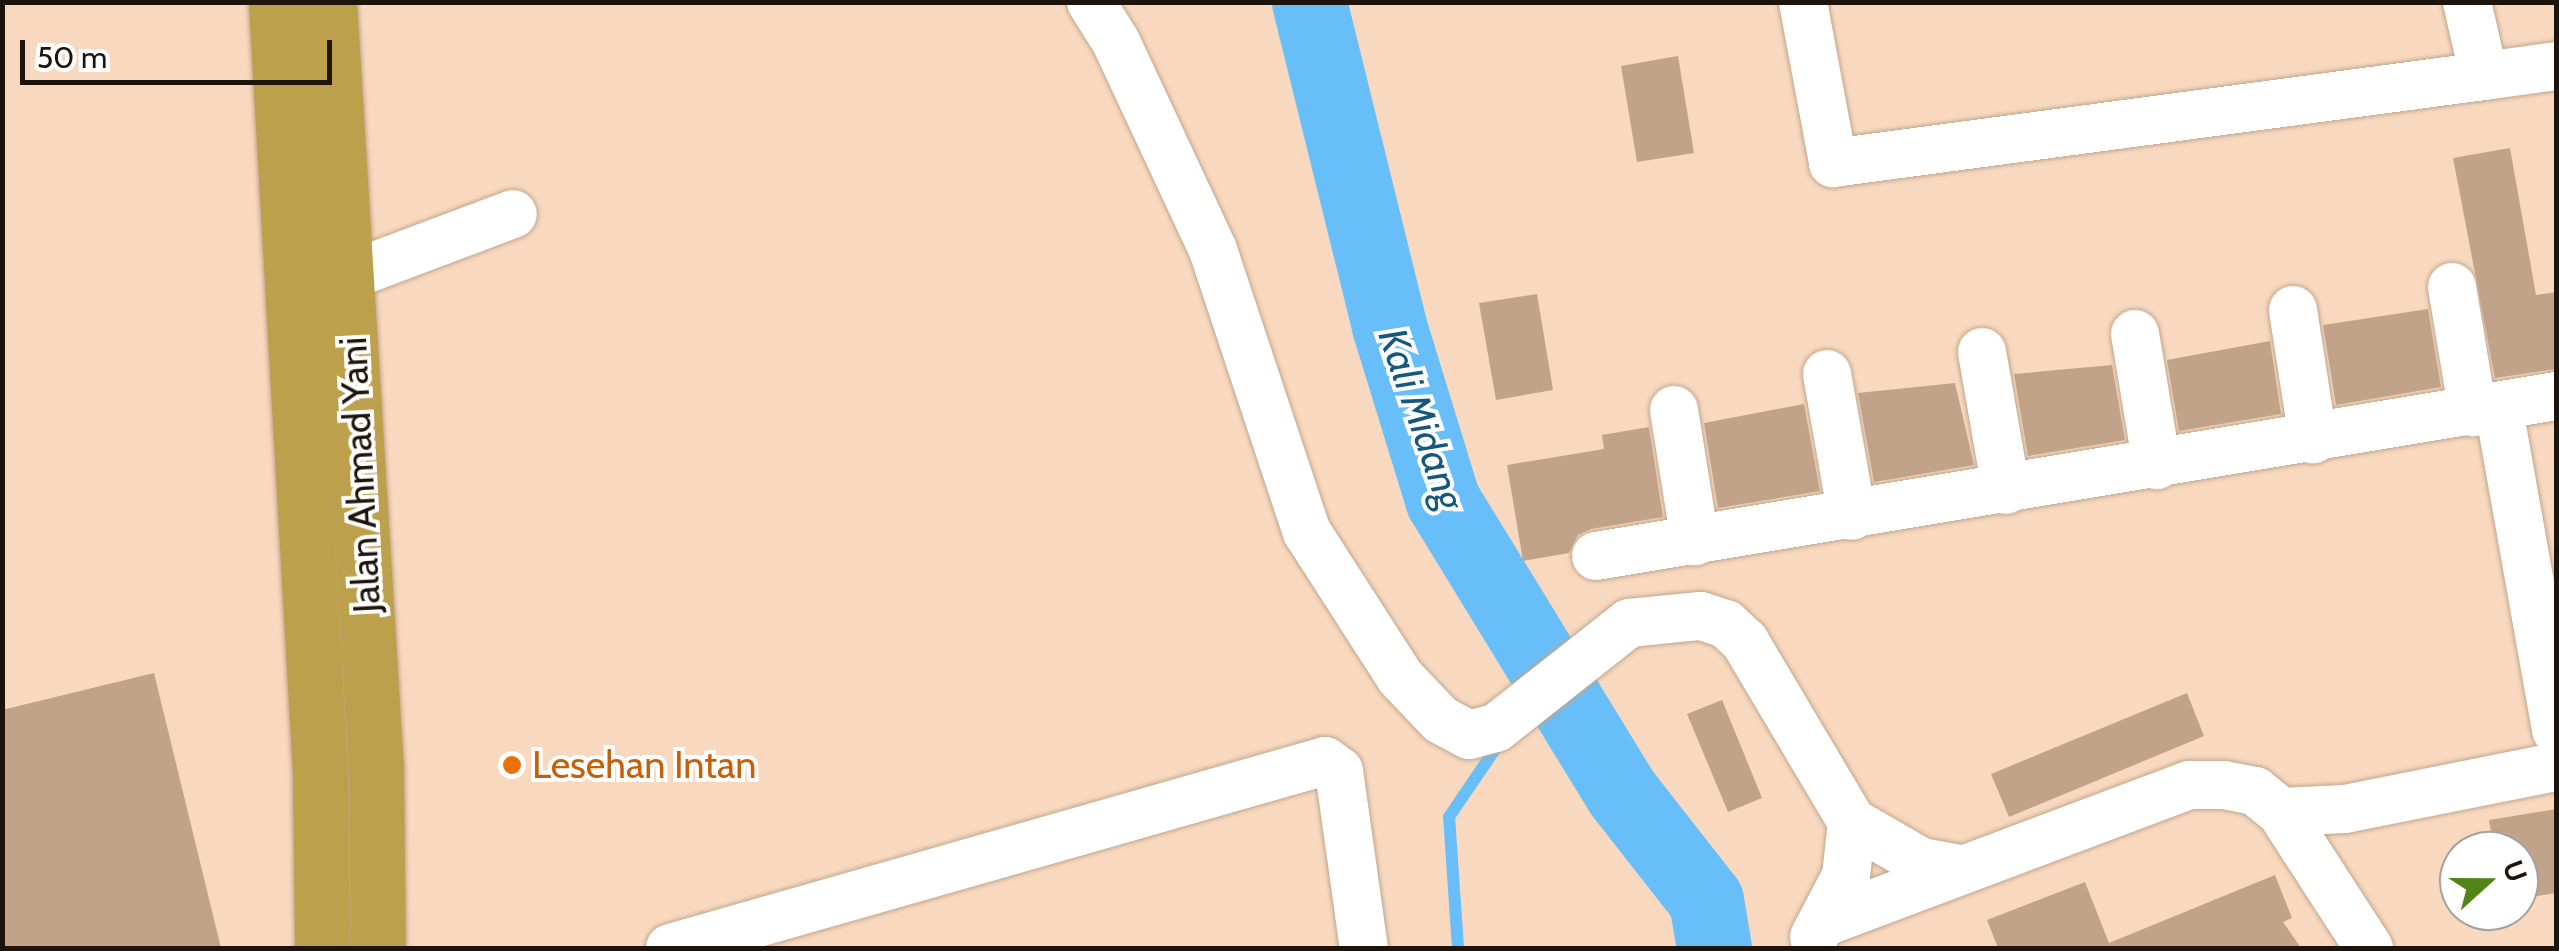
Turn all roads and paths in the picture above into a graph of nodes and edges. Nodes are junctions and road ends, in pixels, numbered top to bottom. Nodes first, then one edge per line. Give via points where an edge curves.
1 (276, 2) edge
2 (329, 2) edge
3 (1090, 2) edge
4 (1803, 2) edge
5 (2467, 2) edge
6 (2556, 66) edge
7 (2484, 76) junction
8 (513, 214) dead end
9 (348, 276) junction
10 (2452, 287) dead end
11 (2292, 310) dead end
12 (2135, 334) dead end
13 (1982, 352) dead end
14 (1827, 374) dead end
15 (2556, 396) edge
16 (1674, 410) dead end
17 (2488, 422) junction
18 (2313, 439) junction
19 (2157, 465) junction
20 (2006, 490) junction
21 (1852, 516) junction
22 (1695, 540) junction
23 (1596, 556) dead end
24 (2556, 730) edge
25 (2556, 767) edge
26 (376, 771) junction
27 (320, 773) junction
28 (2281, 812) junction
29 (1852, 822) junction
30 (1959, 869) junction
31 (1815, 936) edge
32 (322, 948) edge
33 (378, 948) edge
34 (670, 948) edge
35 (1364, 948) edge
36 (2369, 948) edge

1 - 27 highway
2 - 9 highway, Jalan Ahmad Yani
3 - 29 street via 1116,42 1214,250 1307,532 1400,677 1441,720 1469,735 1496,728 1611,635 1665,616 1726,624 1745,642
4 - 7 street via 1833,163
5 - 7 street
6 - 7 street
8 - 9 street
9 - 26 highway, Jalan Ahmad Yani
10 - 17 street
11 - 18 street
12 - 19 street
13 - 20 street
14 - 21 street
15 - 17 street
16 - 22 street
17 - 18 street
17 - 24 street
18 - 19 street
19 - 20 street
20 - 21 street
21 - 22 street
22 - 23 street
25 - 28 street via 2344,809
26 - 27 highway
26 - 33 highway, Jalan Ahmad Yani
27 - 32 highway
28 - 30 street via 2255,791 2190,784
28 - 36 street
29 - 30 street via 1922,862
29 - 31 street via 1846,876
30 - 31 street
34 - 35 street via 1325,760 1339,770

